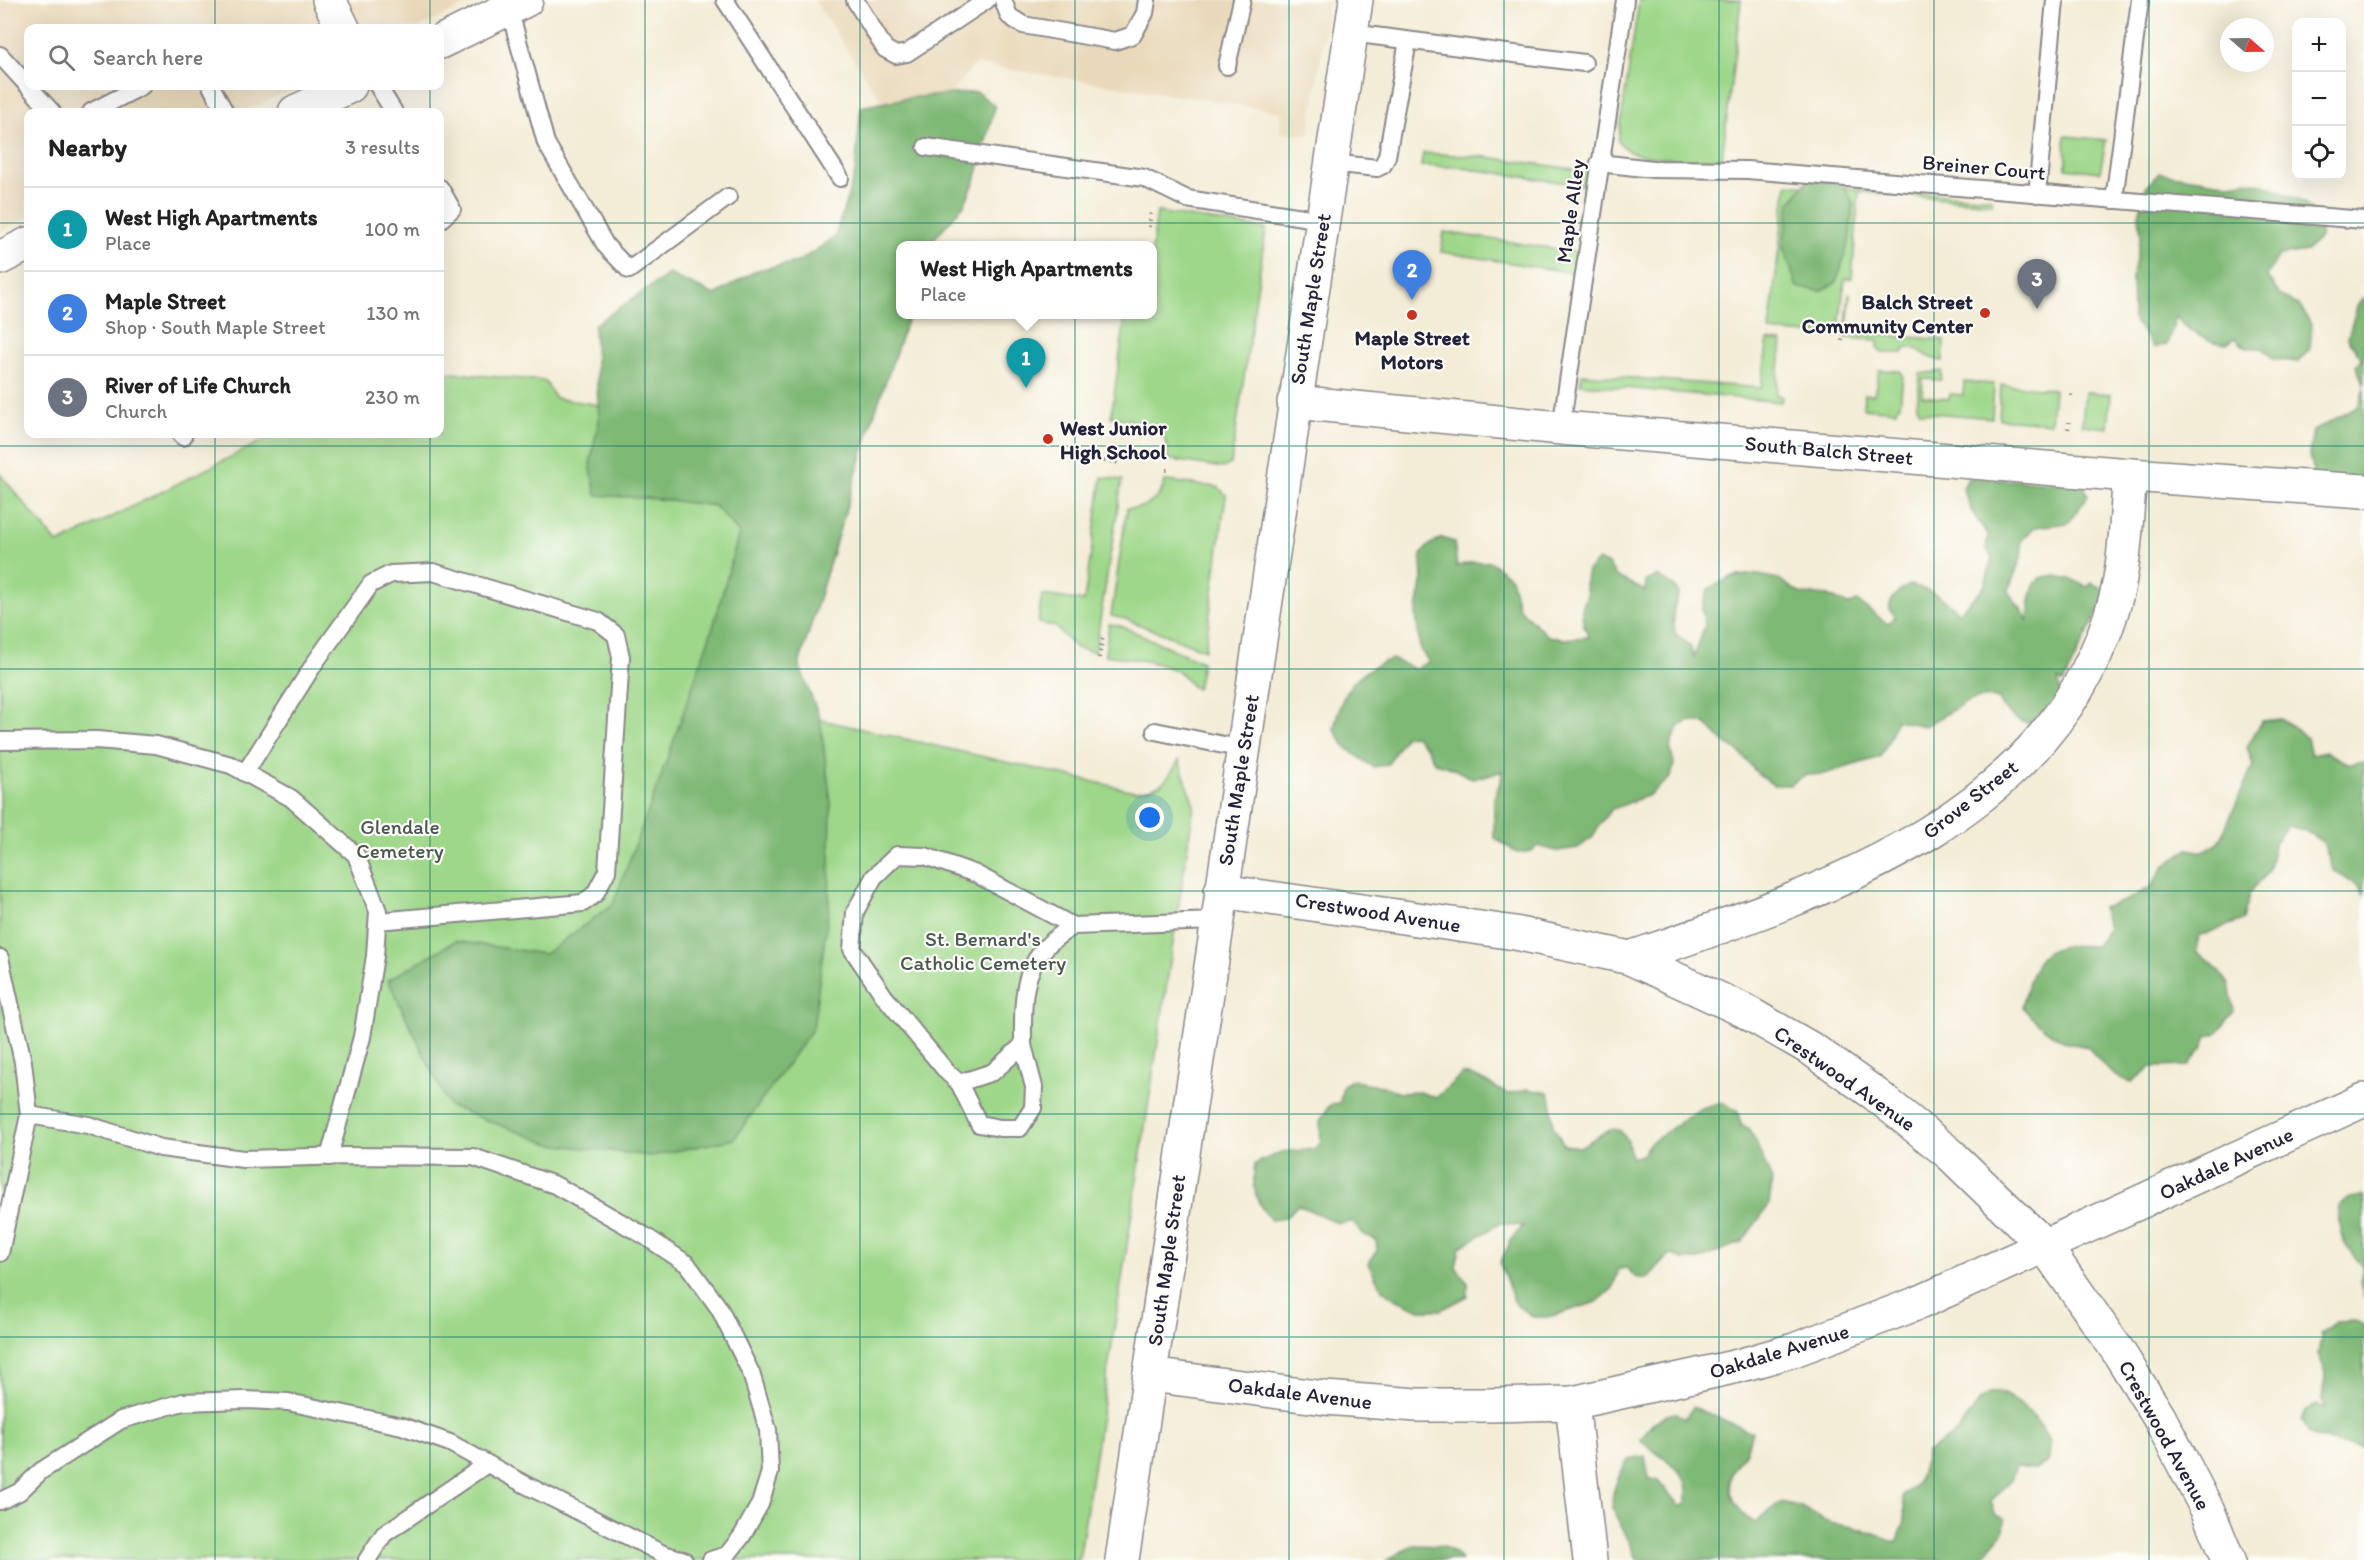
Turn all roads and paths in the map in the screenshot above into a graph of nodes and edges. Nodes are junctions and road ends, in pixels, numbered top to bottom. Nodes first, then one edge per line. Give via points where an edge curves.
1 (329, 0) edge
2 (725, 0) edge
3 (855, 0) edge
4 (987, 0) edge
5 (1002, 0) edge
6 (1147, 0) edge
7 (1242, 0) edge
8 (1356, 0) edge
9 (1625, 0) edge
10 (2055, 0) edge
11 (2140, 0) edge
12 (517, 4) edge
13 (341, 24) edge
14 (1351, 33) junction
15 (444, 40) edge
16 (1408, 41) junction
17 (0, 55) edge
18 (1584, 63) dead end
19 (1227, 66) dead end
20 (24, 81) edge
21 (32, 90) edge
22 (134, 90) edge
23 (213, 90) edge
24 (342, 90) edge
25 (380, 90) edge
26 (48, 108) edge
27 (99, 108) edge
28 (223, 108) edge
29 (303, 108) edge
30 (392, 108) edge
31 (926, 147) dead end
32 (1331, 163) junction
33 (1599, 163) junction
34 (840, 178) dead end
35 (2037, 194) junction
36 (444, 195) edge
37 (728, 197) dead end
38 (2114, 200) junction
39 (1151, 212) dead end
40 (444, 216) edge
41 (1322, 220) junction
42 (2364, 220) edge
43 (1149, 227) dead end
44 (24, 246) edge
45 (0, 258) edge
46 (1843, 329) dead end
47 (1842, 341) dead end
48 (2072, 390) dead end
49 (2071, 396) dead end
50 (1294, 402) junction
51 (2069, 422) dead end
52 (1561, 428) junction
53 (2068, 429) dead end
54 (1104, 461) dead end
55 (1119, 463) dead end
56 (2130, 475) junction
57 (2364, 491) edge
58 (1102, 636) dead end
59 (1099, 658) dead end
60 (1155, 731) dead end
61 (0, 741) edge
62 (1243, 749) junction
63 (245, 772) junction
64 (1219, 906) junction
65 (378, 921) junction
66 (1073, 926) junction
67 (0, 958) edge
68 (1630, 958) junction
69 (1023, 1045) junction
70 (959, 1083) junction
71 (2364, 1100) edge
72 (29, 1115) junction
73 (329, 1157) junction
74 (2044, 1245) junction
75 (0, 1253) edge
76 (1150, 1375) junction
77 (1572, 1403) junction
78 (487, 1464) junction
79 (0, 1501) edge
80 (367, 1560) edge
81 (684, 1560) edge
82 (711, 1560) edge
83 (1122, 1560) edge
84 (1590, 1560) edge
85 (2228, 1560) edge

1 - 13 street
2 - 34 lane
3 - 4 lane via 885,49 896,55 907,53
5 - 6 lane via 1009,16 1023,25 1115,41 1133,35
7 - 19 lane
8 - 14 street, South Maple Street
9 - 33 lane, Maple Alley
10 - 35 lane
11 - 38 lane
12 - 15 street
12 - 37 lane via 546,143 606,246 629,270
14 - 16 lane
14 - 32 street, South Maple Street
16 - 18 lane
16 - 32 lane via 1383,165 1377,168
17 - 20 lane
21 - 26 lane
22 - 27 lane
23 - 28 lane
24 - 29 street
25 - 30 lane
31 - 41 lane via 1144,178 1186,198
32 - 41 street, South Maple Street
33 - 35 lane, Breiner Court via 1653,169 1748,170
33 - 52 lane, Maple Alley
35 - 38 lane, Breiner Court
36 - 40 lane via 452,209
38 - 42 lane, Breiner Court
39 - 43 path
41 - 50 street, South Maple Street
44 - 45 street
46 - 47 path
48 - 49 path
50 - 52 street, South Balch Street
50 - 62 street, South Maple Street
51 - 53 path
52 - 56 street, South Balch Street
54 - 55 path
56 - 57 street, South Balch Street
56 - 68 street, Grove Street via 2120,578 2100,645 2079,688 2036,746 1956,816 1895,854 1804,897
58 - 59 path
60 - 62 lane
61 - 63 lane via 97,740 156,746
62 - 64 street, South Maple Street
63 - 65 lane via 291,798 356,855 378,911
63 - 65 lane via 371,584 391,574 433,572 598,621 616,635 621,657 607,871 595,894 583,903
64 - 66 lane
64 - 68 street, Crestwood Avenue via 1515,933
64 - 76 street, South Maple Street
65 - 73 lane via 362,1036
66 - 69 lane via 1045,947 1029,973 1022,1001
66 - 70 lane via 976,874 926,856 897,855 874,877 855,912 852,949 884,996
67 - 72 lane via 23,1062
68 - 74 street, Crestwood Avenue via 1743,1010 1813,1050 1950,1154
69 - 70 lane via 993,1072
69 - 70 lane via 1034,1087 1033,1108 1020,1128 979,1124
71 - 74 street, Oakdale Avenue
72 - 73 lane via 88,1125 161,1148 213,1156
72 - 75 lane
73 - 82 lane via 473,1157 555,1185 687,1264 719,1308 751,1373 768,1430 770,1472 760,1504 727,1555
74 - 77 street, Oakdale Avenue via 1921,1302 1794,1350
74 - 85 street, Crestwood Avenue via 2159,1417 2208,1511
76 - 77 street, Oakdale Avenue via 1325,1398 1418,1405
76 - 83 street, South Maple Street
77 - 84 street
78 - 79 lane via 450,1443 402,1425 288,1402 183,1402 121,1420 41,1471 19,1492
78 - 80 lane via 384,1534
78 - 81 lane via 663,1554

